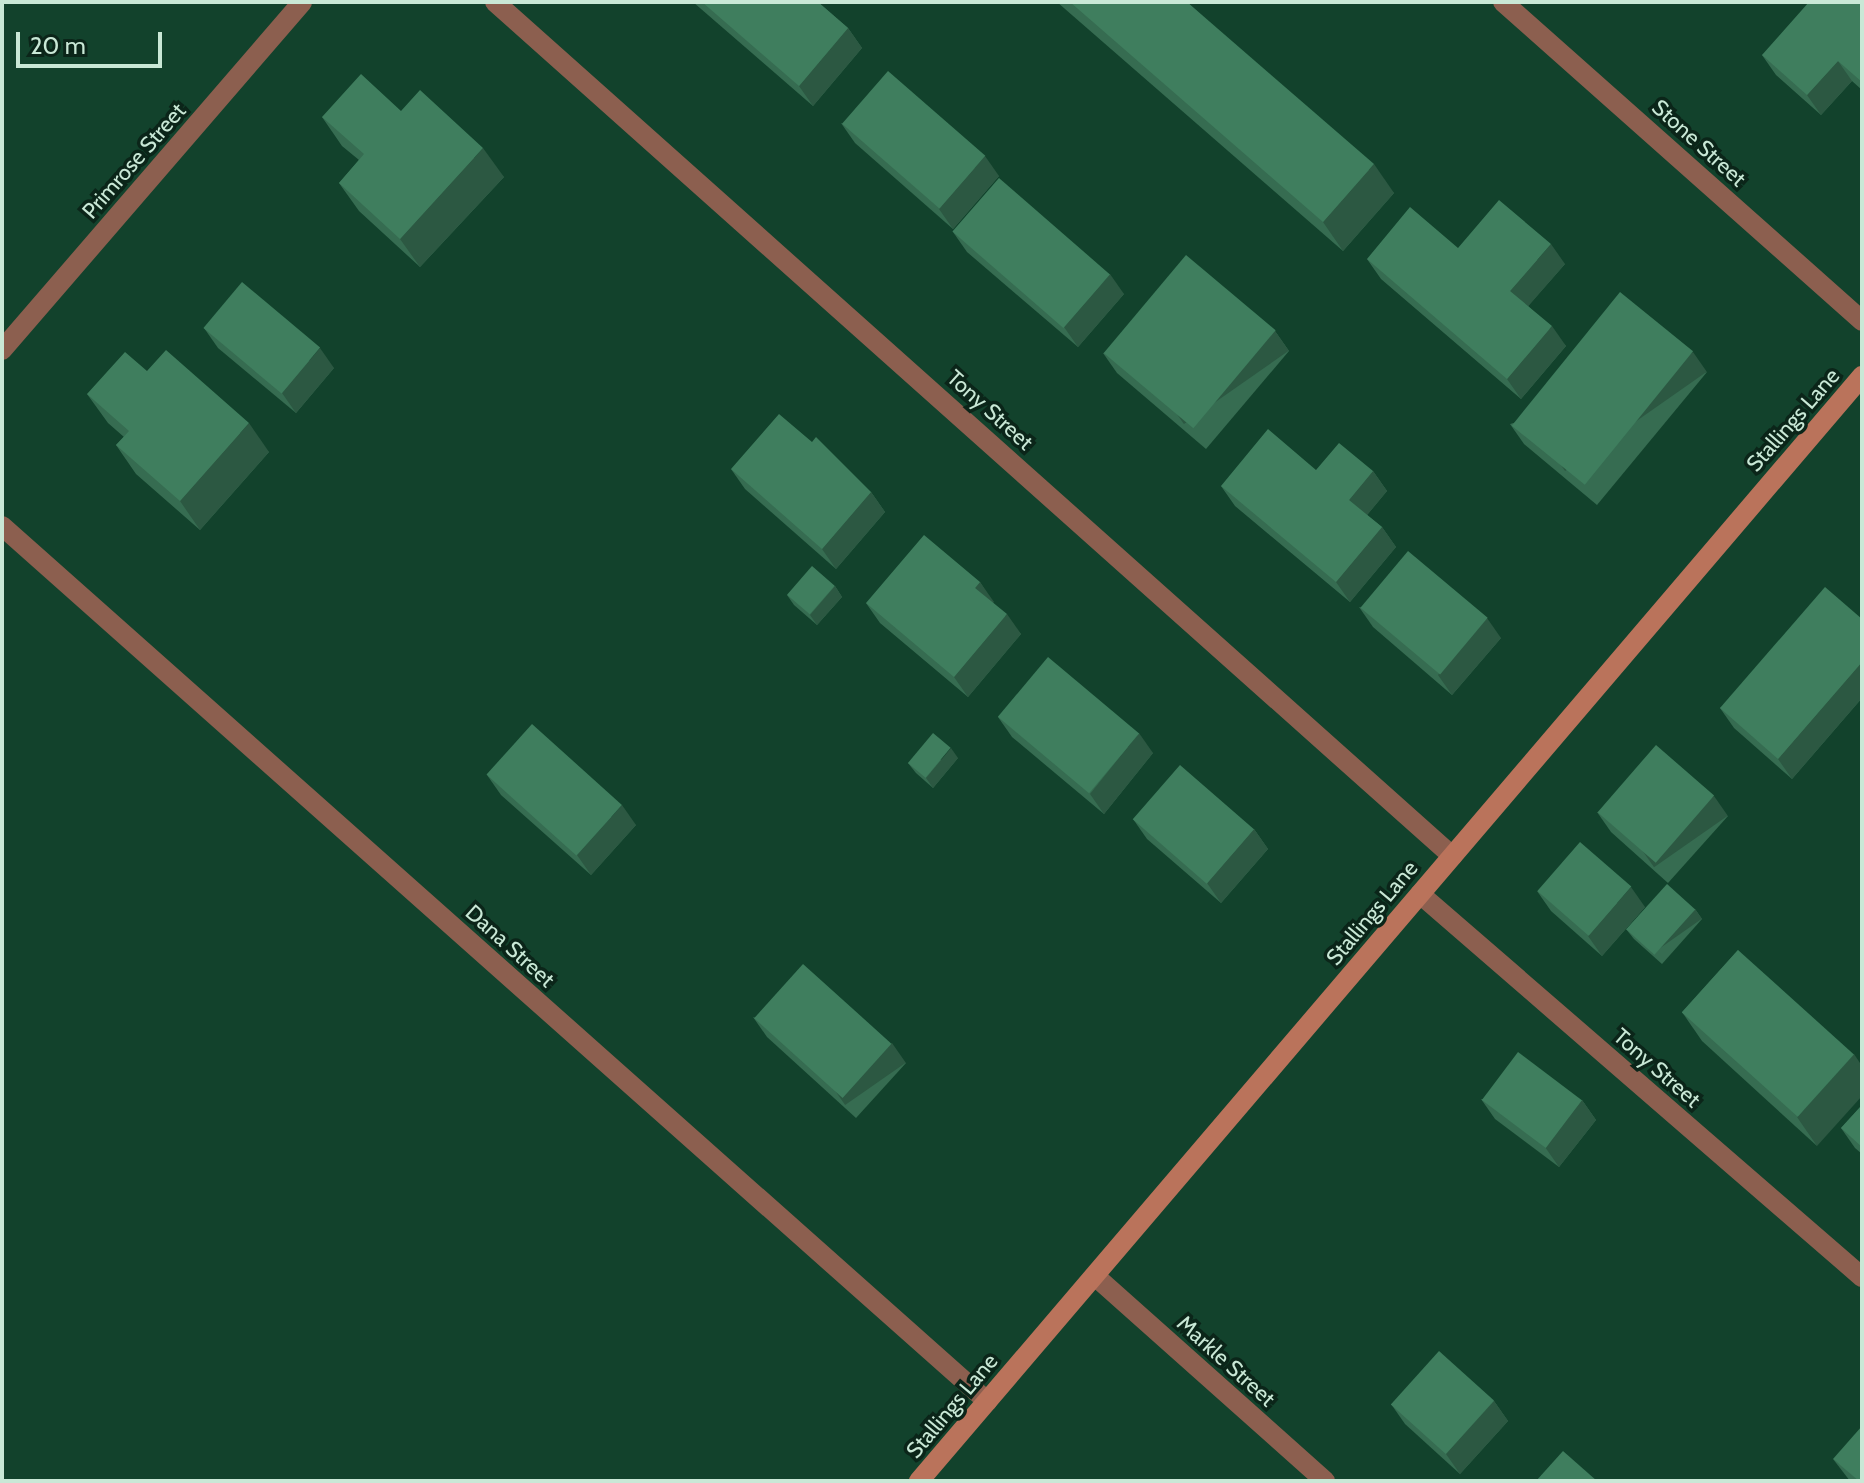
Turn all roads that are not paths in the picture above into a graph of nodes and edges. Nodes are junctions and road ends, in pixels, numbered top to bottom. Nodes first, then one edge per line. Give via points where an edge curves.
1 (302, 2) edge
2 (495, 2) edge
3 (1503, 2) edge
4 (1862, 321) edge
5 (2, 350) edge
6 (1862, 376) edge
7 (2, 526) edge
8 (1452, 856) junction
9 (1420, 894) junction
10 (1095, 1276) junction
11 (1862, 1277) edge
12 (987, 1401) junction
13 (919, 1481) edge
14 (1325, 1481) edge

1 - 5 street, Primrose Street
2 - 8 street, Tony Street
3 - 4 street, Stone Street
6 - 8 street, Stallings Lane
7 - 12 street, Dana Street
8 - 9 street, Stallings Lane
9 - 10 street, Stallings Lane
9 - 11 street, Tony Street
10 - 12 street, Stallings Lane
10 - 14 street, Markle Street
12 - 13 street, Stallings Lane

